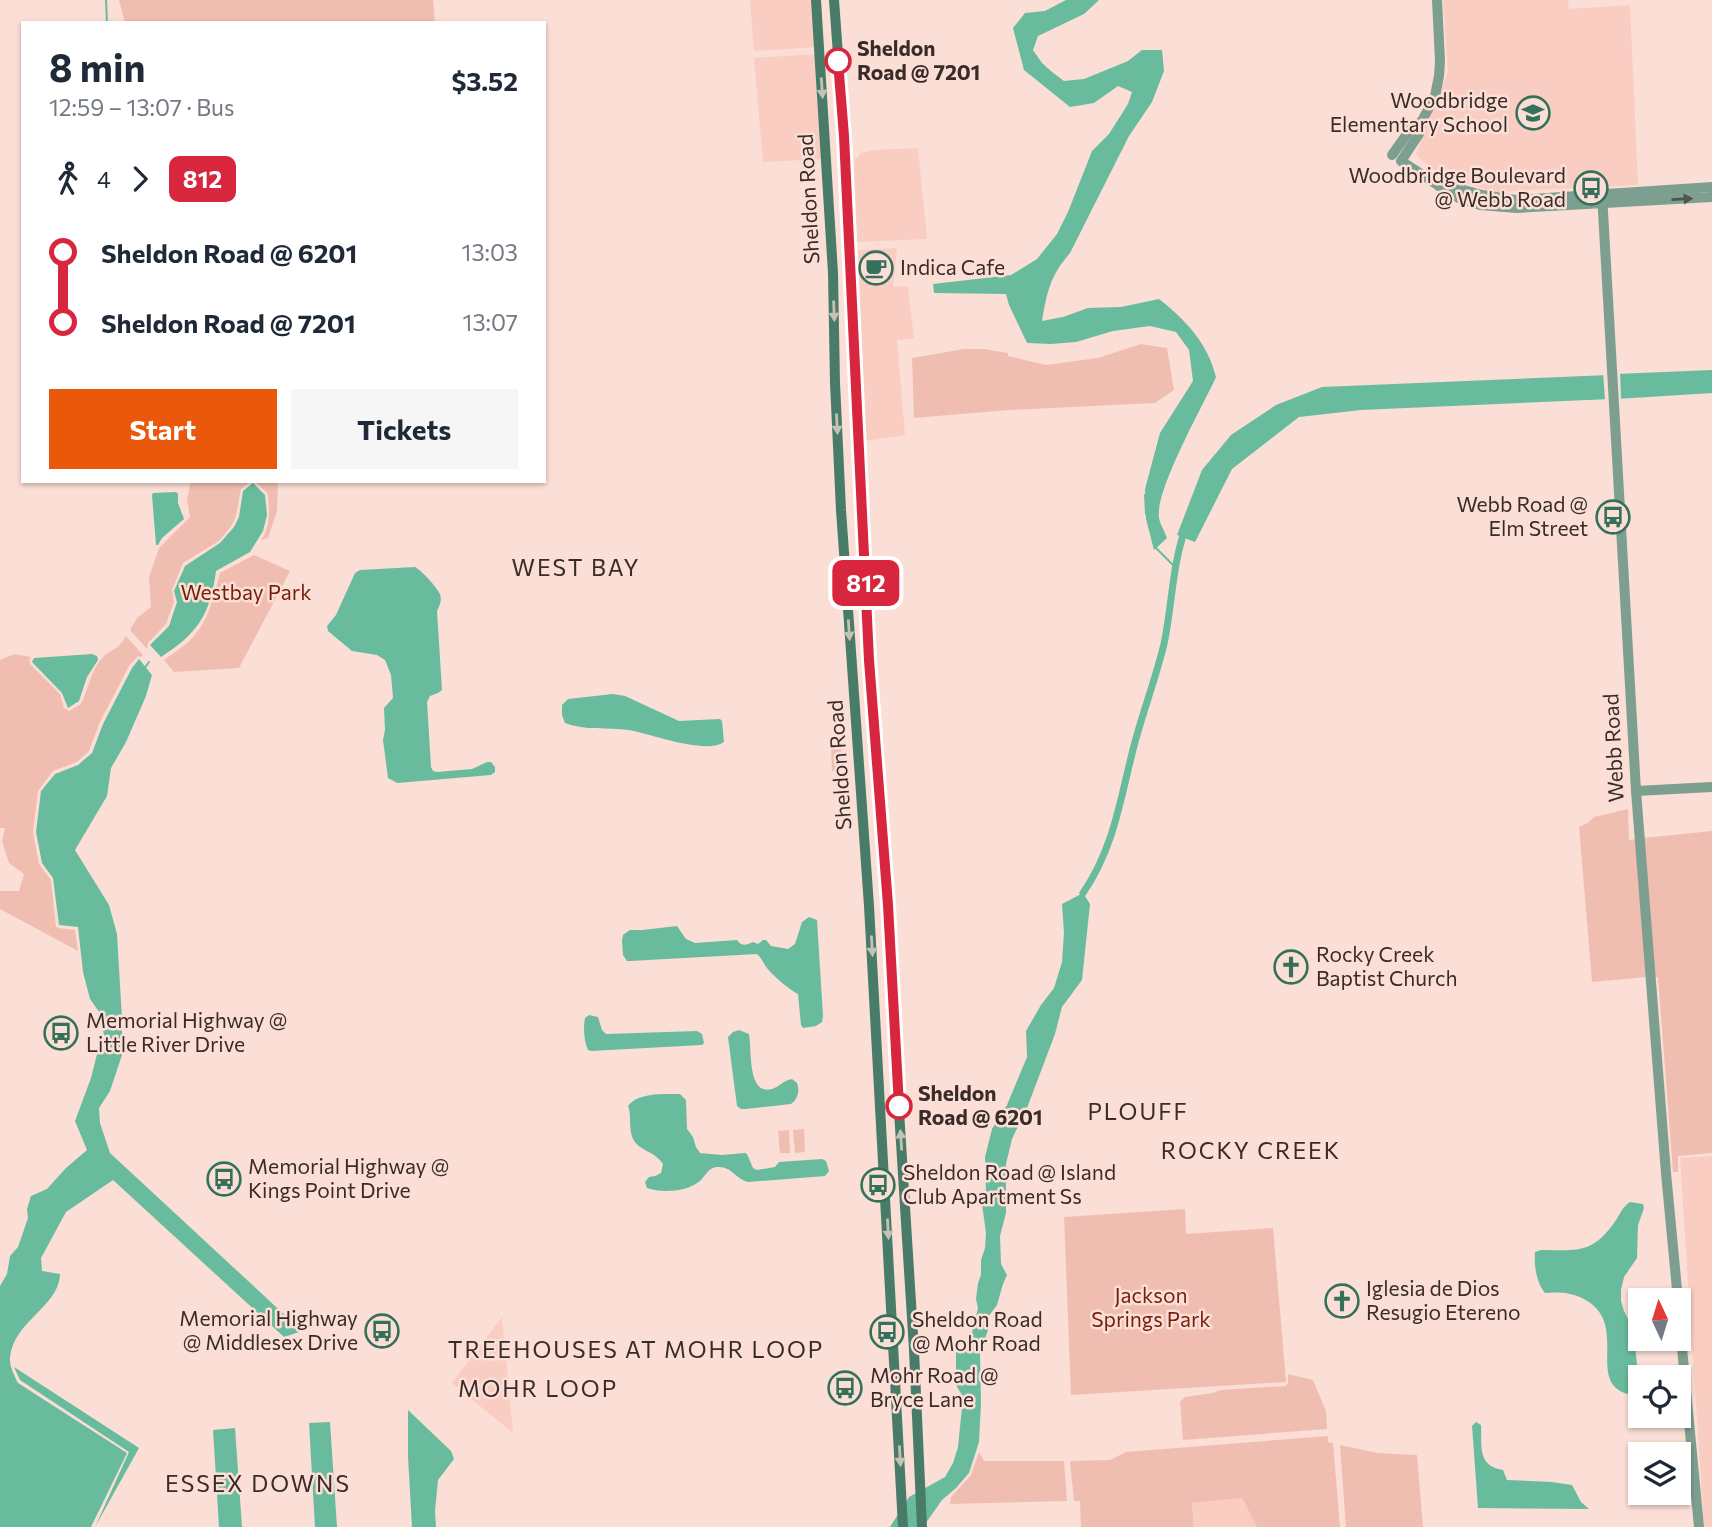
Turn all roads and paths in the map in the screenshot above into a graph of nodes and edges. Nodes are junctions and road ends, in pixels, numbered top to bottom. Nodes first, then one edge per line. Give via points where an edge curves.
1 (816, 0) edge
2 (834, 0) edge
3 (1437, 0) edge
4 (1712, 187) edge
5 (1712, 197) edge
6 (1602, 198) junction
7 (1712, 786) edge
8 (1636, 791) junction
9 (1677, 1288) edge
10 (1682, 1351) edge
11 (903, 1527) edge
12 (922, 1527) edge
13 (1699, 1527) edge

1 -> 11 main road, Sheldon Road via 833,274 841,510 869,897
12 -> 2 main road, Sheldon Road
3 - 6 street via 1440,41 1435,96 1419,134 1397,158 1461,199 1480,205 1517,208
4 - 6 street
6 -> 5 street
6 - 8 street, Webb Road
7 - 8 street
8 - 9 street, Webb Road
10 - 13 street

